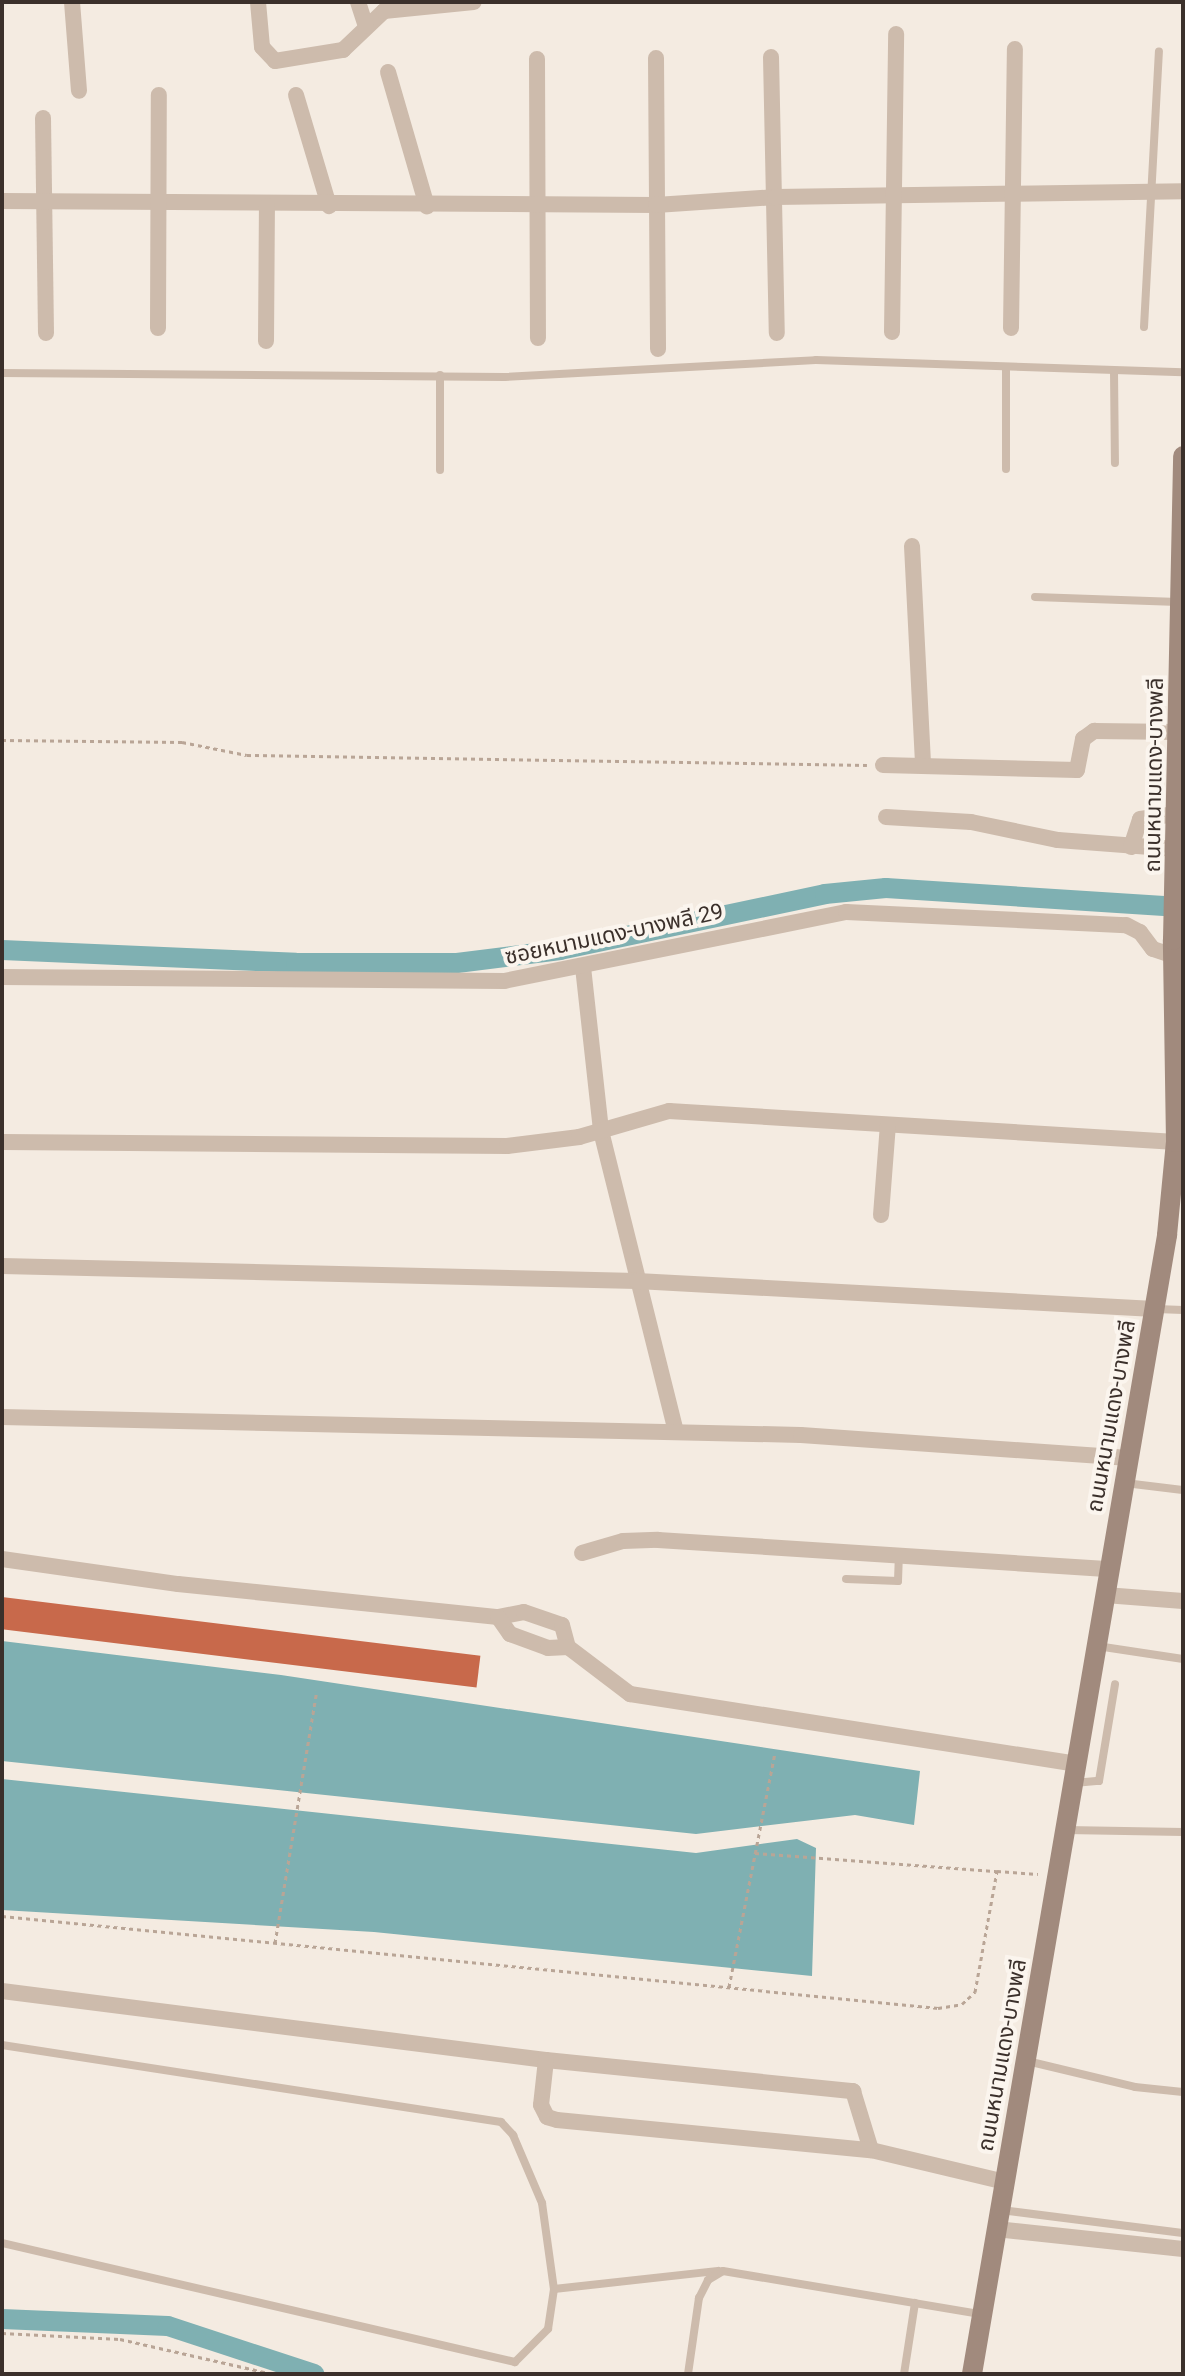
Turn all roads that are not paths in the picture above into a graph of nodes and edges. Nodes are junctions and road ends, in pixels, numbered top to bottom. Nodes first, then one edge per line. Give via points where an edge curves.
1 (72, 2) edge
2 (258, 2) edge
3 (358, 2) edge
4 (466, 2) edge
5 (474, 2) edge
6 (366, 26) junction
7 (896, 34) dead end
8 (1015, 49) dead end
9 (1159, 51) dead end
10 (771, 57) dead end
11 (656, 58) dead end
12 (537, 59) dead end
13 (388, 72) dead end
14 (79, 91) dead end
15 (159, 95) dead end
16 (296, 95) dead end
17 (43, 118) dead end
18 (1183, 191) edge
19 (1148, 193) junction
20 (895, 195) junction
21 (775, 197) junction
22 (1011, 197) junction
23 (2, 201) edge
24 (44, 201) junction
25 (157, 201) junction
26 (540, 205) junction
27 (656, 205) junction
28 (267, 206) junction
29 (329, 206) junction
30 (427, 206) junction
31 (1144, 327) dead end
32 (158, 328) dead end
33 (1011, 328) dead end
34 (892, 332) dead end
35 (46, 333) dead end
36 (777, 333) dead end
37 (538, 338) dead end
38 (266, 341) dead end
39 (658, 349) dead end
40 (1006, 369) junction
41 (1114, 372) junction
42 (1183, 372) edge
43 (2, 373) edge
44 (440, 375) junction
45 (1183, 456) edge
46 (1115, 463) dead end
47 (1006, 469) dead end
48 (440, 470) dead end
49 (912, 546) dead end
50 (1035, 597) dead end
51 (1180, 612) edge
52 (1182, 684) edge
53 (1181, 732) edge
54 (883, 765) road end
55 (923, 766) junction
56 (886, 817) dead end
57 (1178, 819) edge
58 (1131, 847) junction
59 (1177, 849) junction
60 (1177, 949) edge
61 (583, 967) junction
62 (2, 977) edge
63 (1180, 1079) edge
64 (888, 1125) junction
65 (601, 1131) junction
66 (2, 1142) edge
67 (1176, 1142) junction
68 (1176, 1204) edge
69 (881, 1215) dead end
70 (2, 1266) edge
71 (637, 1281) junction
72 (1154, 1309) junction
73 (1183, 1310) edge
74 (2, 1417) edge
75 (676, 1431) junction
76 (1129, 1458) junction
77 (1124, 1483) junction
78 (1183, 1490) edge
79 (582, 1553) dead end
80 (899, 1555) junction
81 (2, 1559) edge
82 (1110, 1569) junction
83 (846, 1579) dead end
84 (1105, 1595) junction
85 (1183, 1601) edge
86 (498, 1617) junction
87 (1097, 1646) junction
88 (568, 1647) junction
89 (1183, 1659) edge
90 (1115, 1684) dead end
91 (1075, 1774) junction
92 (1065, 1830) junction
93 (1183, 1832) edge
94 (2, 1991) edge
95 (2, 2045) edge
96 (546, 2060) junction
97 (1026, 2061) junction
98 (1183, 2092) edge
99 (871, 2150) junction
100 (1005, 2182) junction
101 (998, 2220) junction
102 (1183, 2233) edge
103 (2, 2243) edge
104 (1183, 2249) edge
105 (723, 2271) junction
106 (554, 2289) junction
107 (915, 2303) junction
108 (982, 2315) junction
109 (688, 2374) edge
110 (904, 2374) edge
111 (972, 2374) edge

1 - 14 street
2 - 6 street via 262,47 275,61 343,50
3 - 6 street
4 - 5 street
4 - 6 street via 384,11
7 - 20 street
8 - 22 street
9 - 19 lane
10 - 21 street
11 - 27 street
12 - 26 street
13 - 30 street
15 - 25 street
16 - 29 street
17 - 24 street
18 - 19 street
19 - 22 street
19 - 31 lane
20 - 21 street
20 - 22 street
20 - 34 street
21 - 27 street
21 - 36 street
22 - 33 street
23 - 24 street
24 - 25 street
24 - 35 street
25 - 28 street
25 - 32 street
26 - 27 street
26 - 30 street
26 - 37 street
27 - 39 street
28 - 29 street
28 - 38 street
29 - 30 street
40 - 41 lane
40 - 44 lane via 816,360 545,376
40 - 47 lane
41 - 42 lane
41 - 46 lane
43 - 44 lane
44 - 48 lane
45 - 51 main road, ถนนหนามแดง-บางพลี
49 - 55 street
50 - 51 lane
51 - 52 main road, ถนนหนามแดง-บางพลี
52 - 53 main road, ถนนหนามแดง-บางพลี
53 - 55 street via 1094,731 1083,739 1077,770
53 - 57 main road, ถนนหนามแดง-บางพลี
54 - 55 street
56 - 58 street via 971,822 1044,839
57 - 58 street via 1140,819
57 - 59 main road, ถนนหนามแดง-บางพลี
58 - 59 street
59 - 60 main road, ถนนหนามแดง-บางพลี
60 - 61 street, ซอยหนามแดง-บางพลี 29 via 1153,949 1140,932 1126,925 846,912 705,937
60 - 63 main road, ถนนหนามแดง-บางพลี
61 - 62 street, ซอยหนามแดง-บางพลี 29 via 504,981 446,983
61 - 65 street
63 - 67 main road, ถนนหนามแดง-บางพลี
64 - 65 street via 669,1111
64 - 67 street
64 - 69 street
65 - 66 street via 507,1146
65 - 71 street
67 - 68 main road, ถนนหนามแดง-บางพลี
68 - 72 main road, ถนนหนามแดง-บางพลี
70 - 71 street
71 - 72 street
71 - 75 street
72 - 73 lane
72 - 76 main road, ถนนหนามแดง-บางพลี
74 - 75 street
75 - 76 street
76 - 77 main road, ถนนหนามแดง-บางพลี
77 - 78 lane
77 - 82 main road, ถนนหนามแดง-บางพลี
79 - 80 street via 623,1541 658,1540
80 - 82 street
80 - 83 lane via 898,1581
81 - 86 street via 178,1584
82 - 84 main road, ถนนหนามแดง-บางพลี
84 - 85 street
84 - 87 main road, ถนนหนามแดง-บางพลี
86 - 88 street via 510,1634 548,1648
86 - 88 street via 524,1612 562,1625
87 - 89 lane
87 - 91 main road, ถนนหนามแดง-บางพลี
88 - 91 street via 630,1694
90 - 91 lane via 1099,1781
91 - 92 main road, ถนนหนามแดง-บางพลี
92 - 93 lane
92 - 97 main road, ถนนหนามแดง-บางพลี
94 - 96 street
95 - 106 lane via 501,2122 513,2135 542,2203
96 - 99 street via 853,2091
96 - 99 street via 541,2105 547,2117 557,2120
97 - 98 lane via 1135,2087
97 - 100 main road, ถนนหนามแดง-บางพลี
99 - 100 street
100 - 101 main road, ถนนหนามแดง-บางพลี
101 - 102 lane
101 - 104 street
101 - 108 main road, ถนนหนามแดง-บางพลี
103 - 106 lane via 515,2362 548,2329
105 - 106 lane
105 - 107 lane
105 - 109 lane via 708,2280 699,2298
107 - 108 lane
107 - 110 lane
108 - 111 main road, ถนนหนามแดง-บางพลี

